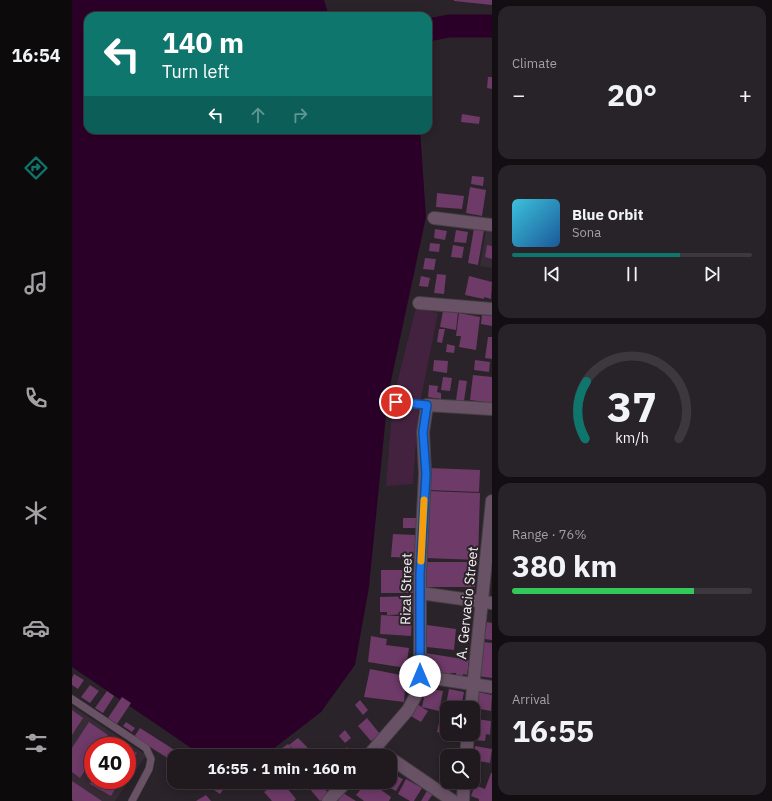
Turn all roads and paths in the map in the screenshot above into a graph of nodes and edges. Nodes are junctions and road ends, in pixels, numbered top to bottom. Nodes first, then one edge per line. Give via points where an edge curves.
1 (434, 218) dead end
2 (492, 225) edge
3 (419, 303) dead end
4 (492, 309) edge
5 (396, 402) dead end
6 (427, 405) junction
7 (492, 408) edge
8 (492, 501) edge
9 (420, 593) junction
10 (487, 602) edge
11 (420, 676) junction
12 (473, 684) junction
13 (492, 687) edge
14 (72, 700) edge
15 (472, 701) edge
16 (375, 749) edge
17 (397, 763) edge
18 (339, 789) edge
19 (464, 789) edge
20 (132, 801) edge
21 (328, 801) edge
22 (453, 801) edge
23 (463, 801) edge

1 - 2 street
3 - 4 street
5 - 6 lane
6 - 7 street
6 - 9 street, Rizal Street via 423,432 426,474
8 - 10 street, A. Gervacio Street
9 - 10 street
9 - 11 street, Rizal Street
10 - 12 street, A. Gervacio Street
11 - 12 street
11 - 16 street, Rizal Street via 416,695 408,710
12 - 13 street
12 - 15 street, A. Gervacio Street
14 - 20 lane via 146,748 151,758 149,769
17 - 22 street
18 - 21 street
19 - 23 street

